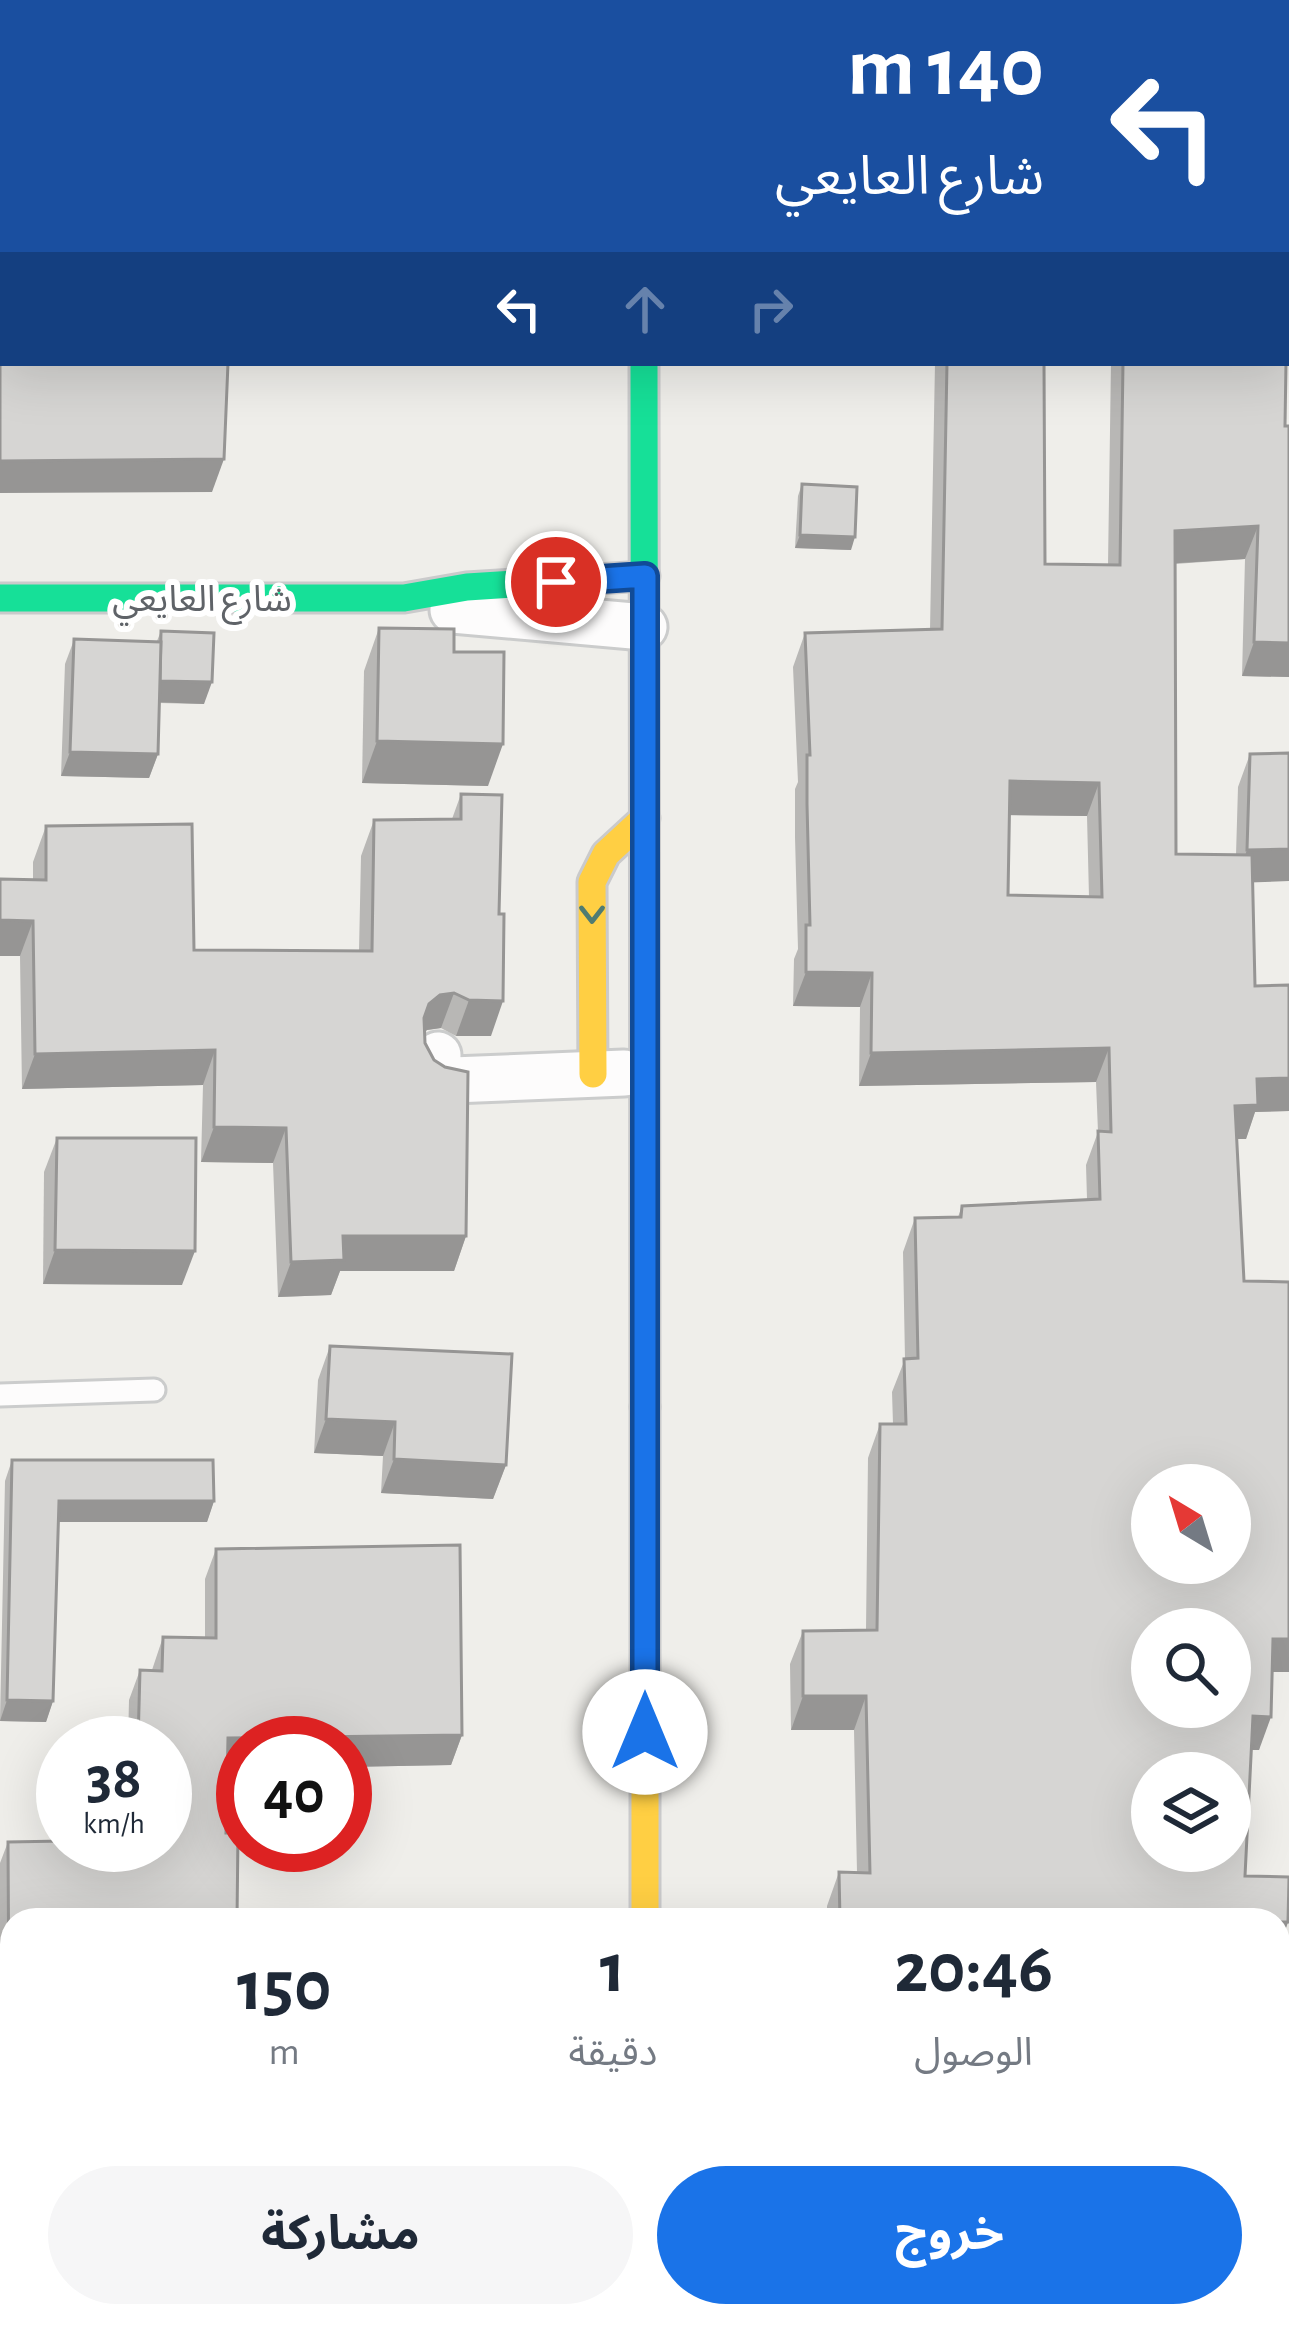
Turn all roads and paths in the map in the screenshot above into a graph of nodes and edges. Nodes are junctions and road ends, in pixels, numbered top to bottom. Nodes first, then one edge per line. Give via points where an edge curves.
1 (644, 366) edge
2 (645, 576) junction
3 (0, 598) edge
4 (404, 598) junction
5 (644, 627) junction
6 (645, 818) junction
7 (438, 1055) edge
8 (645, 1073) junction
9 (592, 1074) junction
10 (154, 1390) dead end
11 (0, 1395) edge
12 (645, 1908) edge

1 - 2 street
2 - 4 street, شارع العايعي
2 - 5 street
3 - 4 street, شارع العايعي
4 - 5 street, شارع العايعي via 445,609
5 - 6 street
6 - 8 street
6 -> 9 street via 607,850 592,882
7 - 9 street via 440,1076 453,1081
8 - 9 street
8 - 12 street
10 - 11 lane

